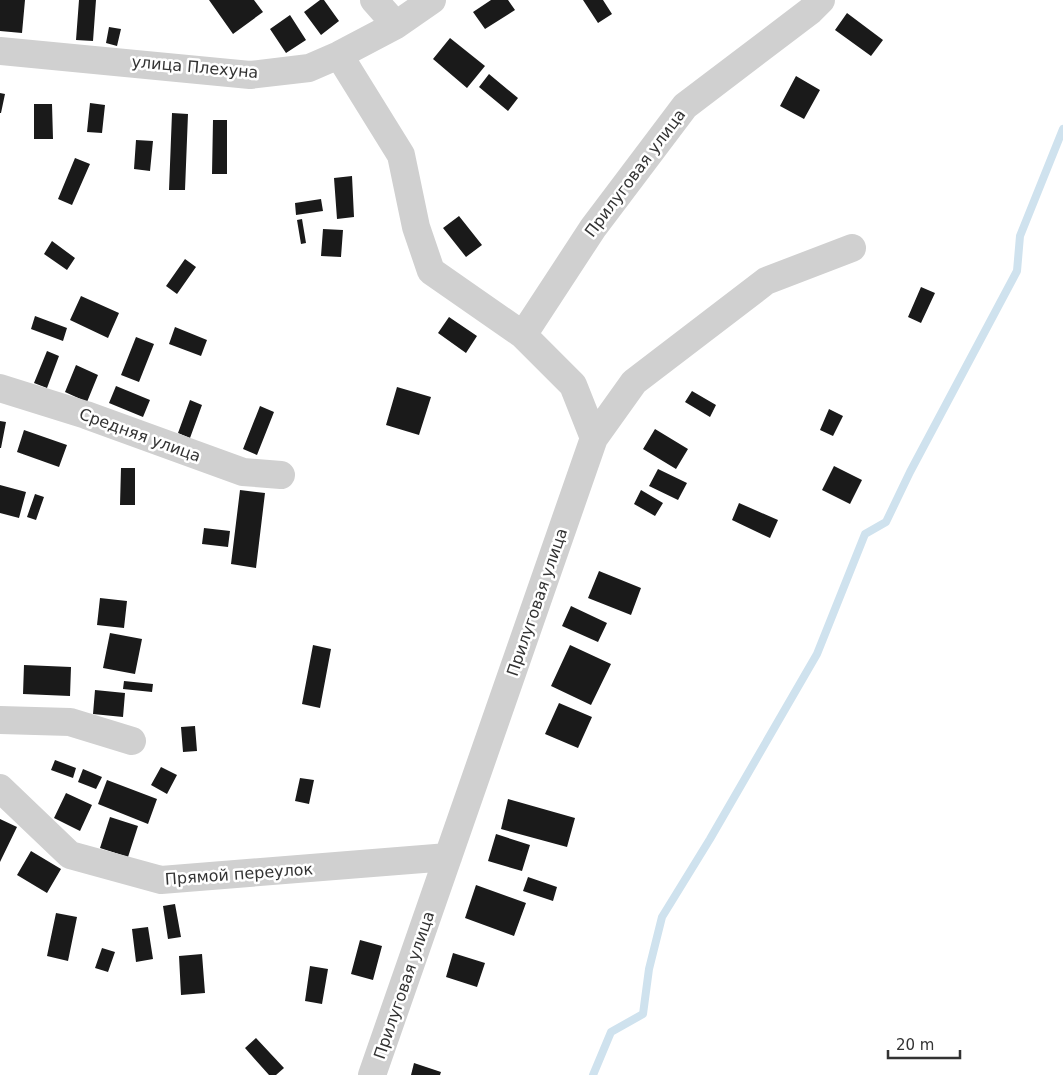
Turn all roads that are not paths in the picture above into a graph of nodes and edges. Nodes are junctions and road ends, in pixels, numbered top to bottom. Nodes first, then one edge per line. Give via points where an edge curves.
1 (374, 0) edge
2 (432, 0) edge
3 (821, 0) edge
4 (396, 25) junction
5 (0, 51) edge
6 (338, 55) junction
7 (852, 248) dead end
8 (523, 335) junction
9 (0, 388) edge
10 (594, 438) junction
11 (281, 475) dead end
12 (0, 720) edge
13 (132, 741) dead end
14 (0, 788) edge
15 (448, 857) junction
16 (372, 1075) edge

1 - 4 street
2 - 4 street, улица Плехуна
3 - 8 street, Прилуговая улица via 685,106 593,228
4 - 6 street, улица Плехуна
5 - 6 street, улица Плехуна via 250,75 309,68
6 - 8 street via 401,155 416,227 431,271
7 - 10 street, Прилуговая улица via 766,281 634,382
8 - 10 street via 573,385
9 - 11 street, Средняя улица via 86,415 243,472
10 - 15 street, Прилуговая улица
12 - 13 street via 70,722
14 - 15 street, Прямой переулок via 70,855 161,880
15 - 16 street, Прилуговая улица

